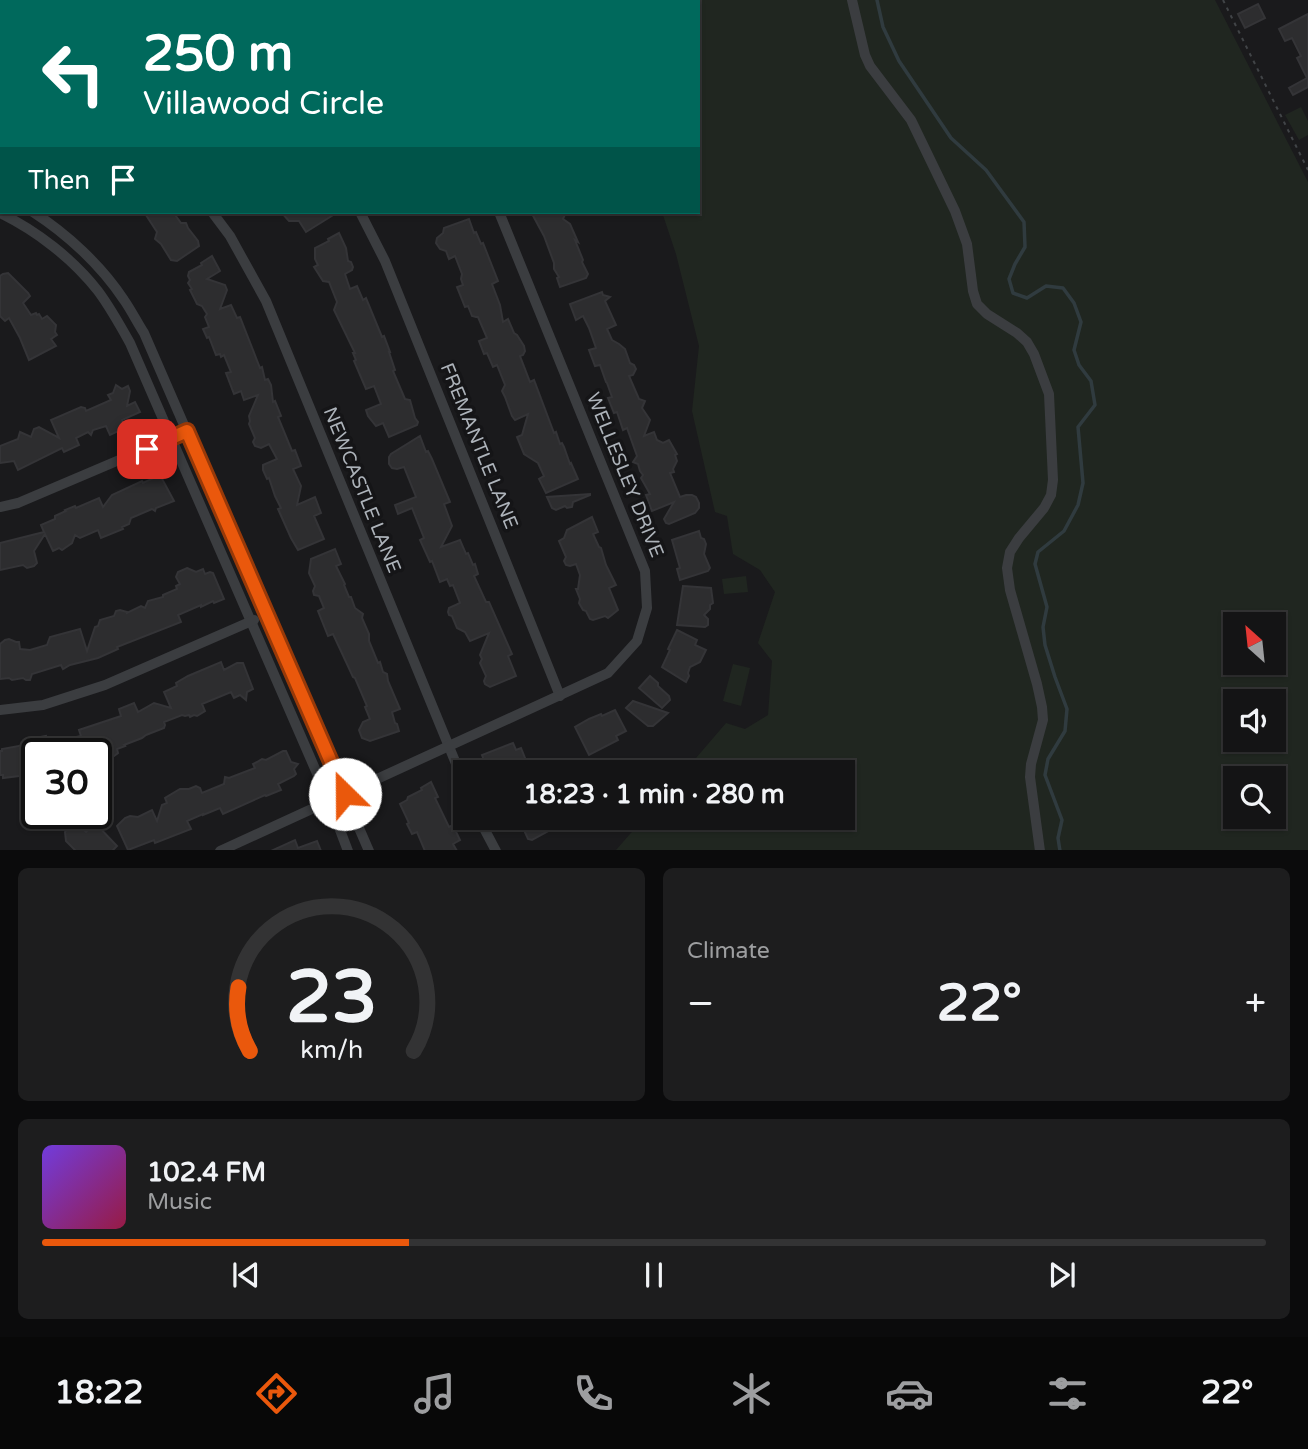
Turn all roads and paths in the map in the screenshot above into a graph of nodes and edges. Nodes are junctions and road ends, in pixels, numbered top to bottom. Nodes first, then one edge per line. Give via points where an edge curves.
1 (852, 0) edge
2 (1223, 0) edge
3 (1308, 170) edge
4 (2, 214) edge
5 (36, 214) edge
6 (214, 214) edge
7 (361, 214) edge
8 (500, 214) edge
9 (187, 431) junction
10 (172, 438) junction
11 (0, 507) edge
12 (267, 614) junction
13 (251, 621) junction
14 (560, 696) junction
15 (0, 710) edge
16 (448, 748) junction
17 (453, 760) edge
18 (345, 794) junction
19 (329, 801) junction
20 (485, 830) edge
21 (220, 850) edge
22 (348, 850) edge
23 (369, 850) edge
24 (496, 850) edge
25 (1040, 850) edge

1 - 25 street via 870,66 911,120 955,211 967,244 977,304 1027,342 1049,394 1051,495 1010,552 1007,568 1042,707 1030,777
2 - 3 path
4 - 10 street via 39,236 96,288 130,342
5 - 9 street via 94,263 124,299
6 - 16 street, NEWCASTLE LANE via 266,301
7 - 14 street, FREMANTLE LANE via 385,261
8 - 14 street, WELLESLEY DRIVE via 645,571 647,608 637,641 608,673
9 - 10 street
9 - 12 street
10 - 11 street
10 - 13 street
12 - 13 street
12 - 18 street
13 - 15 street via 105,685 43,705
13 - 19 street
14 - 16 street, WELLESLEY DRIVE
16 - 17 street, NEWCASTLE LANE
16 - 18 street, WELLESLEY DRIVE
18 - 19 street, WELLESLEY DRIVE
18 - 23 street
19 - 21 street, WELLESLEY DRIVE
19 - 22 street
20 - 24 street

